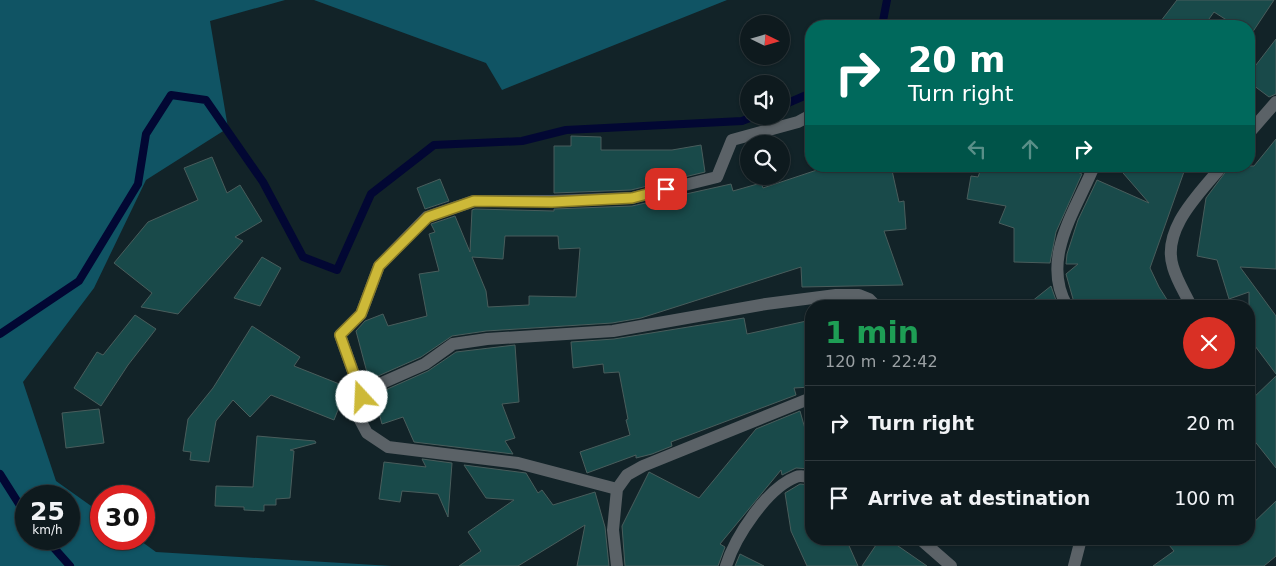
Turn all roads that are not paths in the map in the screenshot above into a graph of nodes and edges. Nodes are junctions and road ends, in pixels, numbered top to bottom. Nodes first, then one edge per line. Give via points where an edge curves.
1 (1276, 102) edge
2 (805, 118) edge
3 (1255, 125) edge
4 (1091, 172) edge
5 (1217, 172) edge
6 (870, 300) edge
7 (1065, 300) edge
8 (1188, 300) edge
9 (362, 397) junction
10 (805, 400) edge
11 (805, 477) edge
12 (617, 489) junction
13 (929, 545) edge
14 (1079, 545) edge
15 (617, 566) edge
16 (726, 566) edge
17 (951, 566) edge
18 (1074, 566) edge

1 - 3 street
2 - 9 street via 732,140 717,177 632,198 474,201 428,217 379,266 361,314 340,335
4 - 7 street via 1064,233 1056,265
5 - 8 street via 1191,204 1172,239 1172,266
6 - 9 street via 859,295 836,295 613,331 453,344 412,371 366,390
9 - 12 street via 359,418 366,434 388,447 518,463
10 - 12 street via 652,462 627,476
11 - 16 street via 797,476 772,493 759,507 730,553
12 - 15 street via 613,530
13 - 17 street
14 - 18 street

